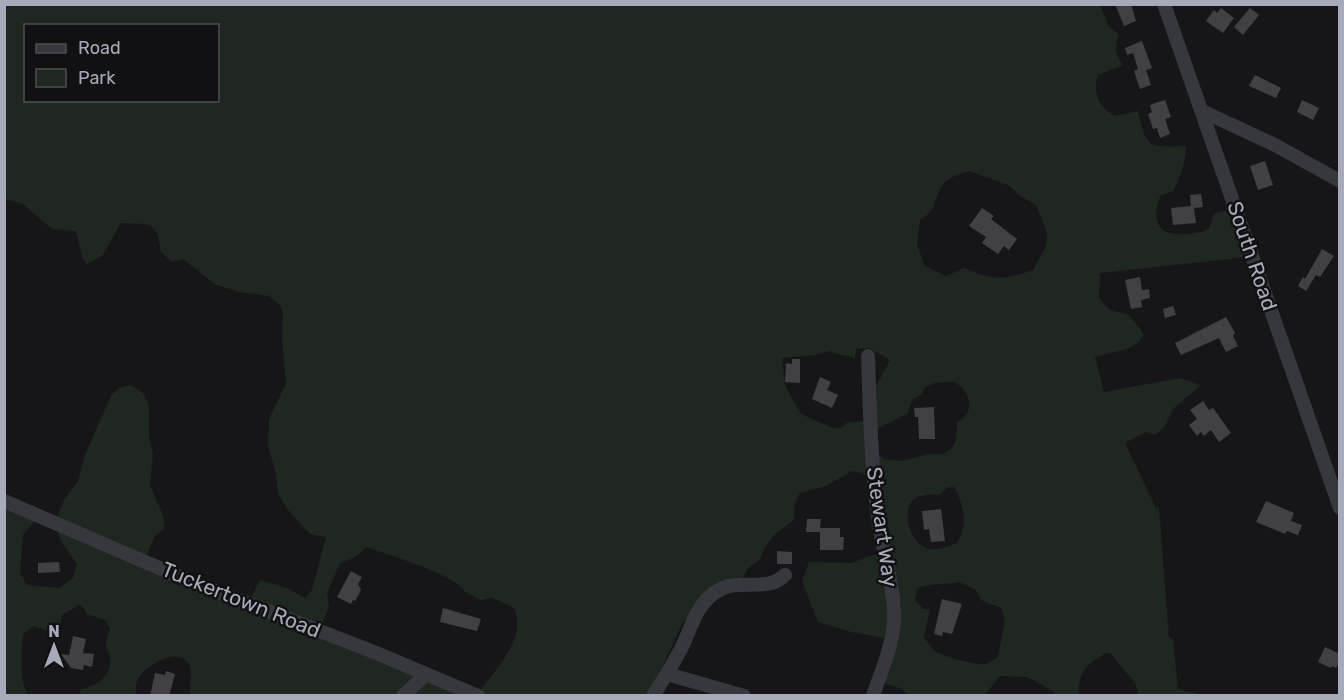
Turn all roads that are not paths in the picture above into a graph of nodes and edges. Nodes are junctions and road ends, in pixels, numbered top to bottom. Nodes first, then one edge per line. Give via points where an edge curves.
1 (1164, 4) edge
2 (1202, 111) junction
3 (1340, 181) edge
4 (868, 356) dead end
5 (4, 501) edge
6 (1340, 508) edge
7 (785, 575) dead end
8 (426, 674) junction
9 (667, 674) junction
10 (404, 696) edge
11 (478, 696) edge
12 (653, 696) edge
13 (744, 696) edge
14 (873, 696) edge

1 - 2 street, South Road
2 - 3 street
2 - 6 street, South Road
4 - 14 street, Stewart Way via 873,477 894,603 894,623
5 - 8 street, Tuckertown Road via 181,578
7 - 9 street via 770,584 730,586 705,600
8 - 10 street
8 - 11 street, Tuckertown Road
9 - 12 street
9 - 13 street

